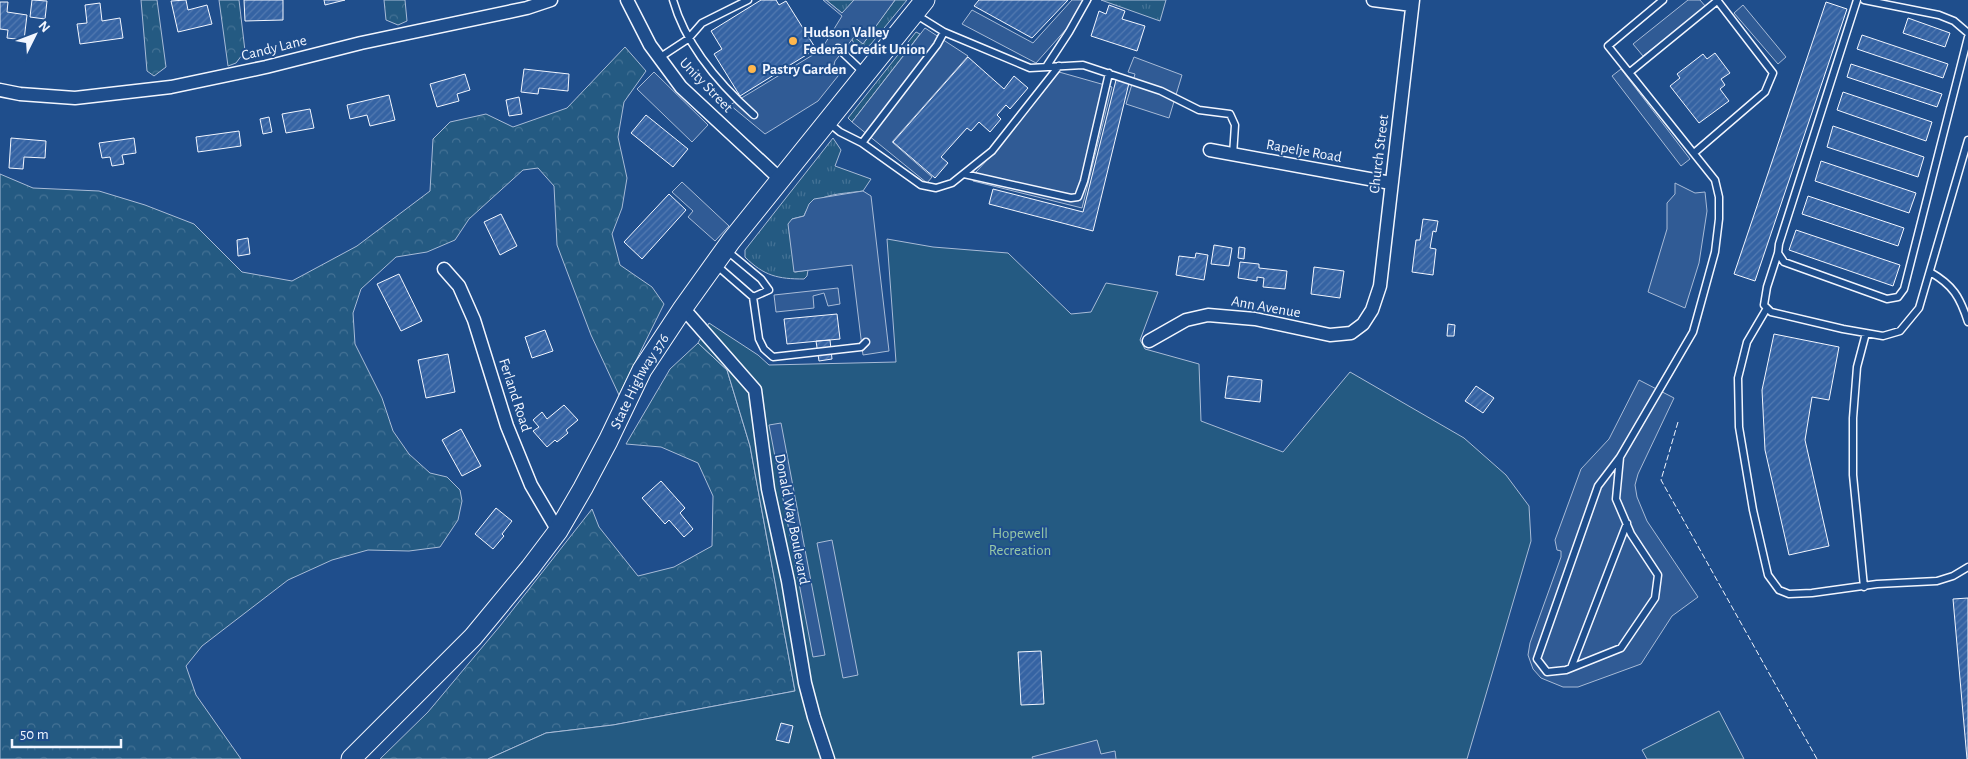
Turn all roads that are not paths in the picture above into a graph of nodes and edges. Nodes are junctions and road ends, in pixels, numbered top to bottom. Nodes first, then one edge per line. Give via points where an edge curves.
1 (551, 0) edge
2 (627, 0) edge
3 (673, 0) edge
4 (748, 0) edge
5 (1087, 0) edge
6 (1373, 0) edge
7 (1662, 0) edge
8 (1717, 0) edge
9 (1857, 0) edge
10 (1864, 0) edge
11 (1413, 2) edge
12 (919, 7) edge
13 (944, 32) junction
14 (1968, 33) edge
15 (1968, 37) edge
16 (688, 39) junction
17 (838, 48) dead end
18 (659, 58) junction
19 (1059, 66) junction
20 (1046, 67) junction
21 (1630, 72) junction
22 (1109, 73) junction
23 (865, 74) junction
24 (0, 90) edge
25 (754, 116) dead end
26 (827, 121) junction
27 (1968, 140) edge
28 (862, 143) junction
29 (1210, 150) dead end
30 (1694, 153) junction
31 (1233, 155) junction
32 (964, 174) junction
33 (780, 179) junction
34 (1392, 184) junction
35 (1778, 254) junction
36 (720, 256) junction
37 (444, 269) dead end
38 (1930, 272) junction
39 (753, 298) junction
40 (683, 308) junction
41 (1767, 308) junction
42 (1372, 310) joint
43 (1968, 322) edge
44 (1866, 333) junction
45 (1149, 341) dead end
46 (866, 342) dead end
47 (1620, 457) junction
48 (1627, 523) junction
49 (558, 531) junction
50 (1968, 568) edge
51 (1864, 587) junction
52 (1571, 668) junction
53 (351, 759) edge
54 (828, 759) edge

1 - 24 street, Candy Lane via 171,87 75,98
2 - 18 street, Unity Street
3 - 16 lane
4 - 16 lane via 702,23
5 - 20 lane
6 - 11 street
7 - 21 lane via 1608,46
8 - 21 lane
8 - 30 lane via 1773,73 1764,92
9 - 35 lane
10 - 14 lane via 1939,15 1954,21
11 - 34 street, Church Street
12 - 13 lane
12 - 23 main road, State Highway 376
13 - 20 lane via 1030,68
13 - 28 lane
15 - 35 lane via 1904,289 1898,297 1886,299 1784,262
16 - 18 lane
16 - 25 lane via 728,93
17 - 23 lane
18 - 33 street, Unity Street via 681,87
19 - 20 lane
19 - 22 lane via 1083,65
19 - 32 lane via 992,151
21 - 30 lane
22 - 31 lane via 1161,91 1199,110 1230,114 1235,125
22 - 32 lane via 1078,197
23 - 26 main road, State Highway 376
26 - 28 lane
26 - 33 main road, State Highway 376
27 - 38 lane
28 - 32 lane via 927,188 952,183
29 - 31 street, Rapelje Road
30 - 47 lane via 1715,180 1719,197 1715,252 1693,332
31 - 34 street, Rapelje Road
33 - 36 main road, State Highway 376
34 - 42 street, Church Street via 1380,286
35 - 41 lane via 1767,287 1764,305
36 - 39 lane
36 - 39 lane via 761,279 769,290
36 - 40 main road, State Highway 376
37 - 49 street, Ferland Road via 459,286 474,320 507,426 531,485
38 - 43 lane via 1946,281 1961,300
38 - 44 lane via 1919,308 1900,331 1883,336
39 - 46 lane via 759,339 773,357 861,348
40 - 49 main road, State Highway 376 via 642,370 608,441
40 - 54 street, Donald Way Boulevard via 755,390 768,489 788,581 803,676
41 - 44 lane via 1771,312
41 - 51 lane via 1747,342 1738,378 1739,427 1752,510 1768,575 1779,590 1790,594
42 - 45 street, Ann Avenue via 1364,324 1351,333 1330,335 1254,319 1208,315 1186,320
44 - 51 lane via 1857,367 1853,418 1853,475
47 - 48 lane via 1616,499
47 - 52 lane via 1598,486 1537,659 1547,672
48 - 52 lane
48 - 52 lane via 1658,575 1655,598 1621,648
49 - 53 main road, State Highway 376 via 472,637
50 - 51 lane via 1937,581

